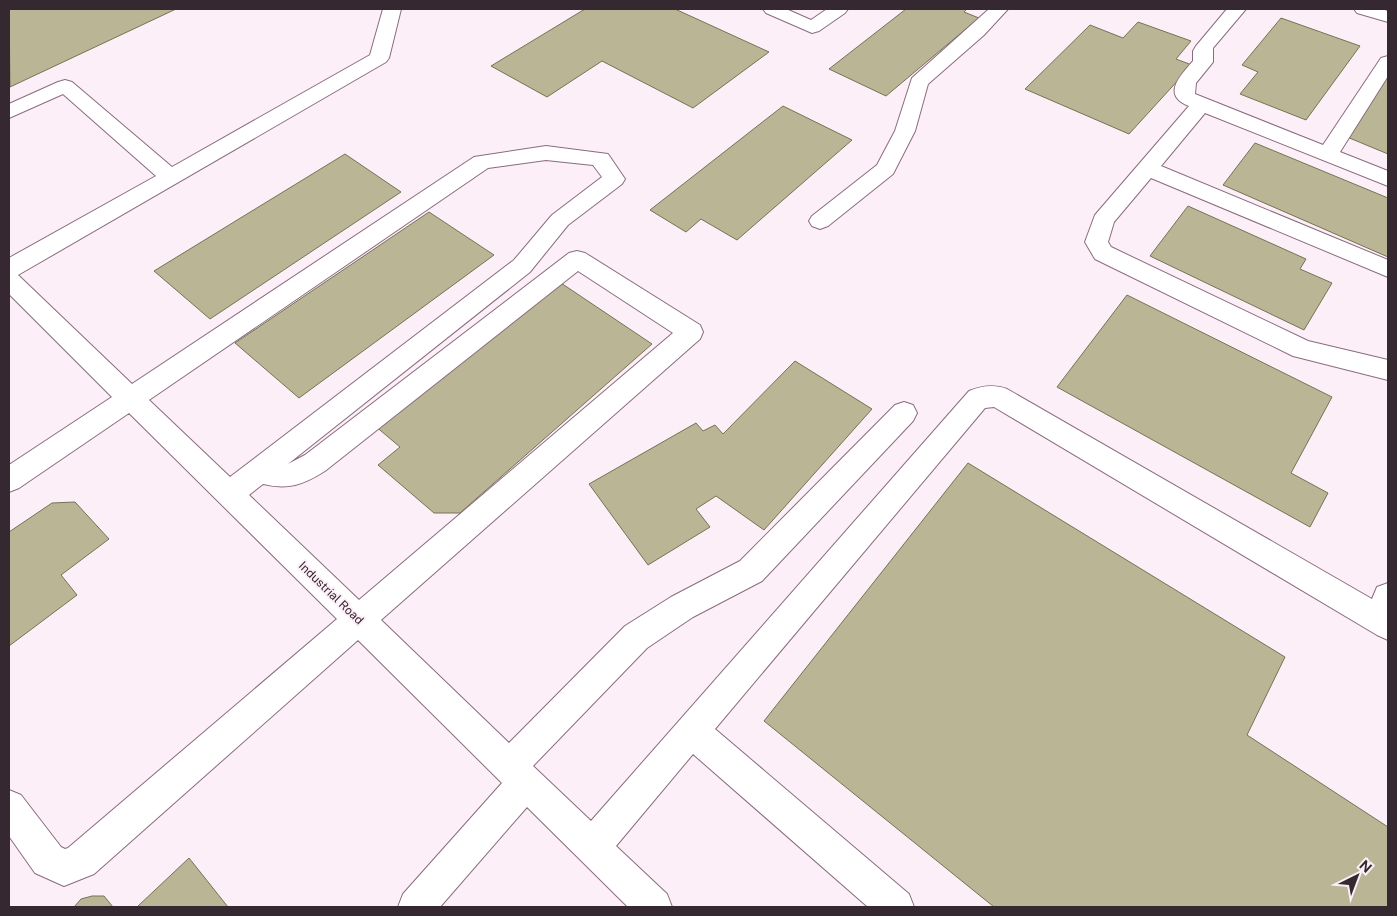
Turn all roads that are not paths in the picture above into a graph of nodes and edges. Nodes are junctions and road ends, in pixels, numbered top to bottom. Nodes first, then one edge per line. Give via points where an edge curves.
1 (392, 9) edge
2 (772, 9) edge
3 (839, 9) edge
4 (999, 9) edge
5 (1237, 9) edge
6 (1363, 9) edge
7 (1388, 17) edge
8 (1388, 62) edge
9 (1202, 104) junction
10 (9, 112) edge
11 (1327, 155) junction
12 (1147, 168) junction
13 (171, 177) junction
14 (1388, 179) edge
15 (820, 221) dead end
16 (9, 269) edge
17 (1388, 270) edge
18 (9, 280) edge
19 (1388, 370) edge
20 (131, 399) junction
21 (904, 413) dead end
22 (258, 471) junction
23 (9, 480) edge
24 (229, 494) junction
25 (1385, 614) edge
26 (360, 621) junction
27 (692, 731) junction
28 (518, 774) junction
29 (9, 806) edge
30 (592, 847) junction
31 (416, 907) edge
32 (654, 907) edge
33 (896, 907) edge

1 - 13 street via 379,58
2 - 3 street via 812,27
4 - 15 street via 919,82 905,131 885,169
5 - 9 street via 1205,46 1203,62 1184,85 1182,91 1186,98
6 - 7 street
8 - 11 street
9 - 11 street
9 - 12 street
10 - 13 street via 65,86
11 - 14 street
12 - 17 street
12 - 19 street via 1104,220 1096,242 1103,253 1302,349
13 - 16 street
18 - 20 street, Industrial Road
20 - 22 street via 482,162 546,153 600,159 614,179 560,220 522,266
20 - 23 street
20 - 24 street, Industrial Road
21 - 28 street via 751,571 682,607 636,637
22 - 24 street
22 - 26 street via 285,477 302,472 577,259 691,332
24 - 26 street, Industrial Road
25 - 27 street via 998,396 978,398
26 - 28 street, Industrial Road
26 - 29 street via 81,861 64,868 48,860
27 - 30 street
27 - 33 street
28 - 30 street, Industrial Road
28 - 31 street
30 - 32 street, Industrial Road

